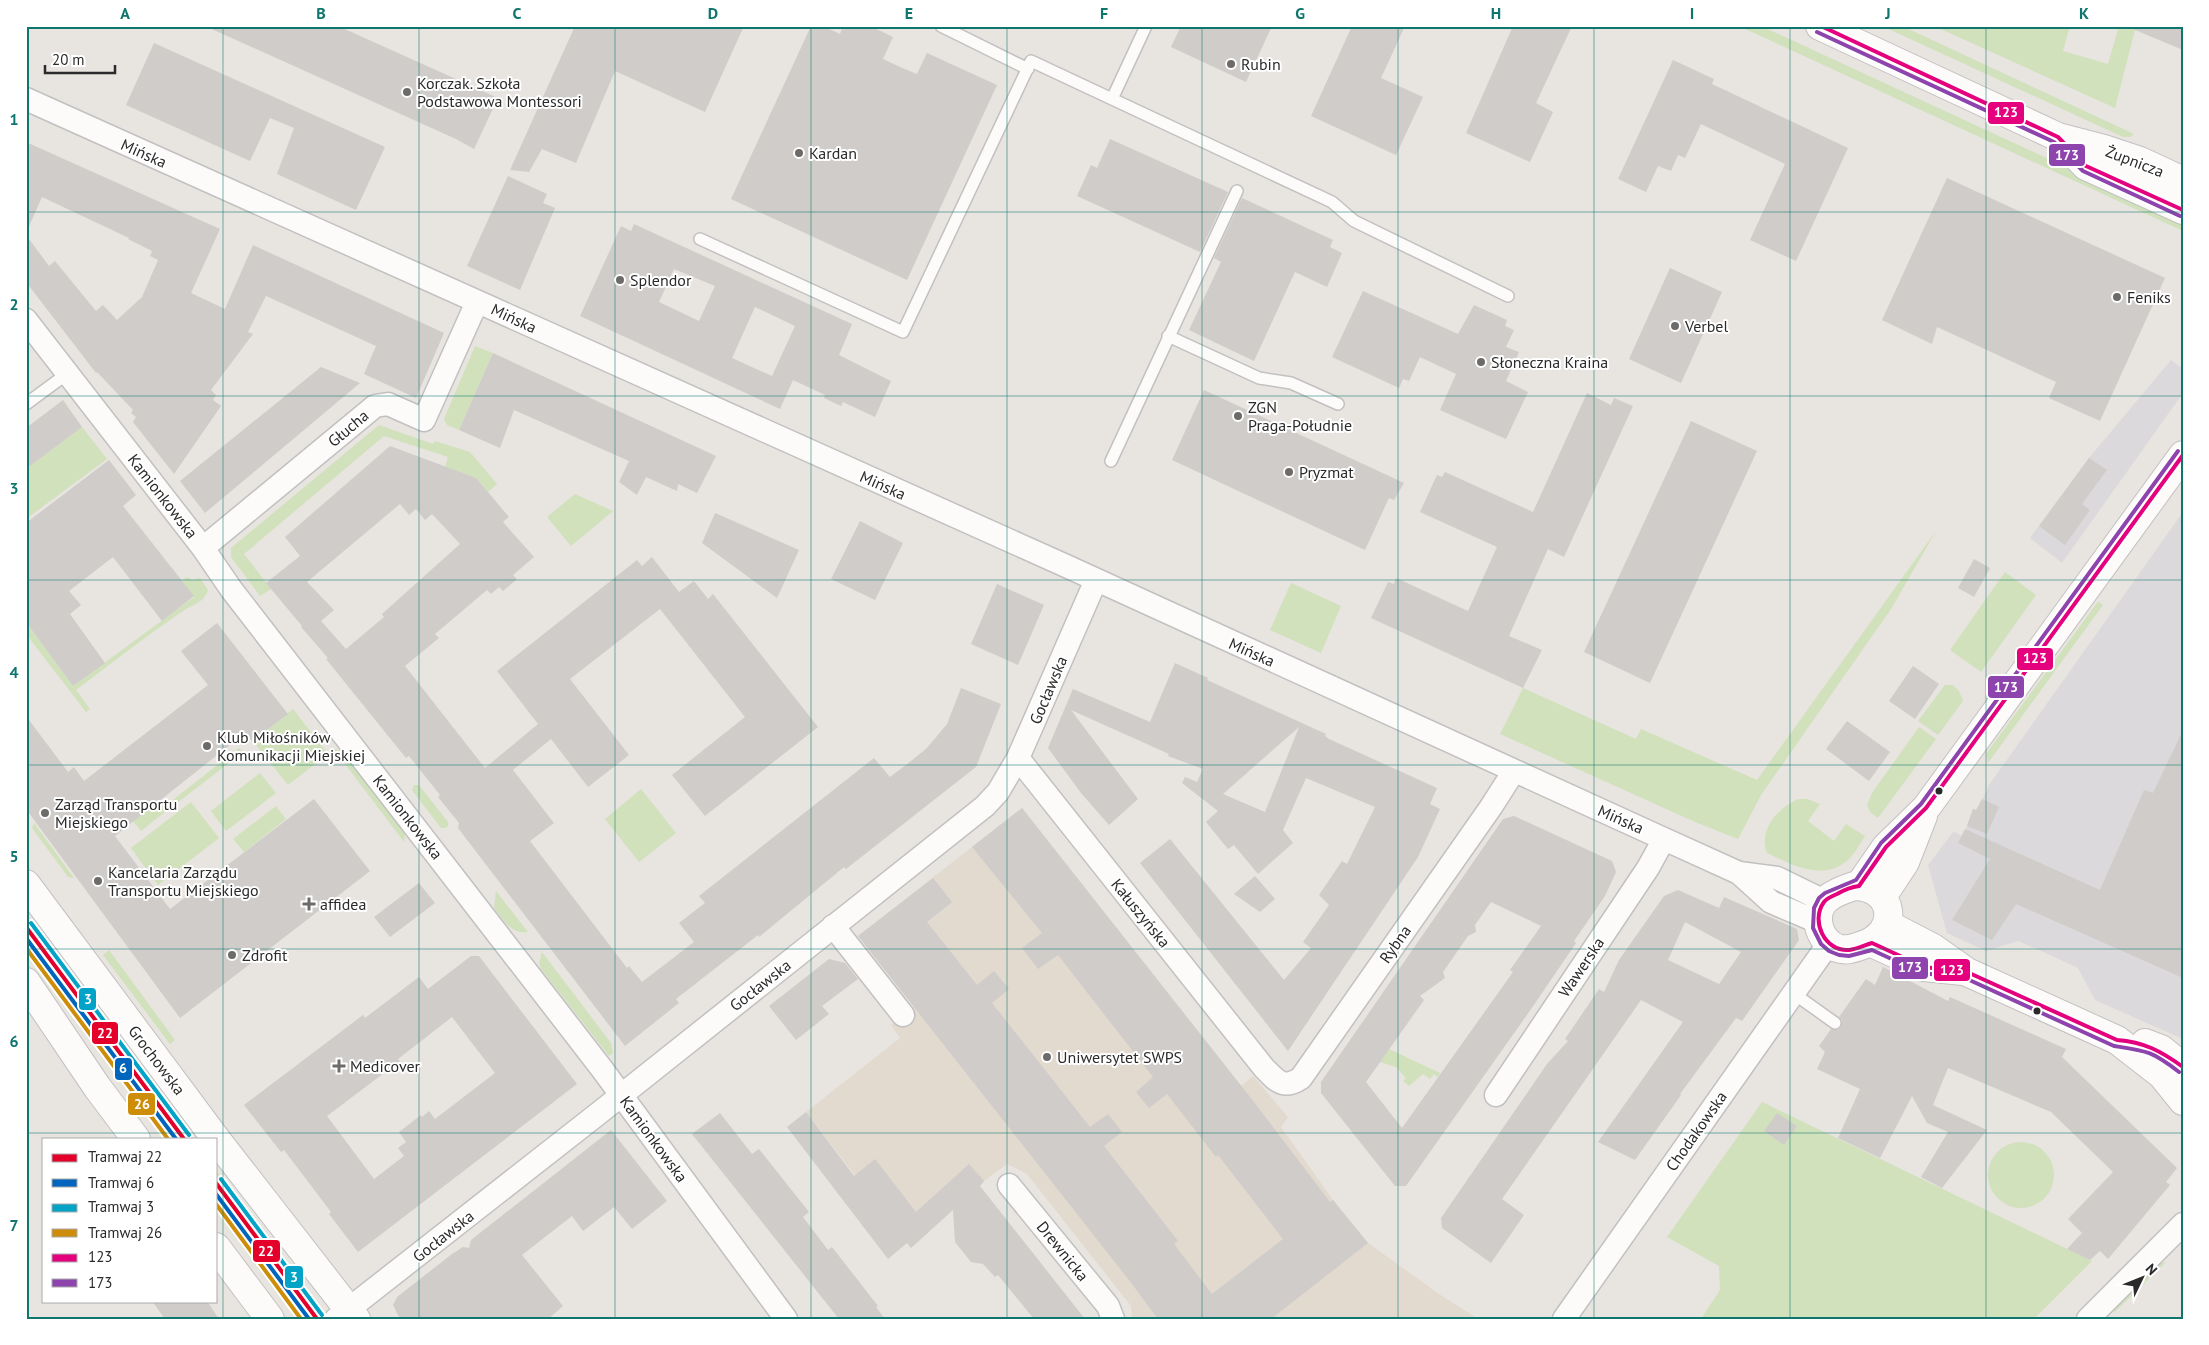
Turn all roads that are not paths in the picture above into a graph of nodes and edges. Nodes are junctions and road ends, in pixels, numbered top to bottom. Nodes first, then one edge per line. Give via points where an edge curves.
1 (941, 26) edge
2 (1146, 26) edge
3 (1820, 26) edge
4 (1028, 69) junction
5 (26, 99) edge
6 (1112, 99) junction
7 (2058, 137) junction
8 (2183, 181) edge
9 (1237, 191) dead end
10 (2183, 210) edge
11 (700, 239) dead end
12 (1508, 296) dead end
13 (477, 302) junction
14 (26, 320) edge
15 (1168, 336) junction
16 (68, 372) junction
17 (26, 404) edge
18 (1338, 404) dead end
19 (2183, 456) edge
20 (1111, 461) dead end
21 (203, 548) junction
22 (1096, 580) junction
23 (1018, 758) junction
24 (1514, 771) junction
25 (1664, 839) junction
26 (26, 884) edge
27 (1871, 892) junction
28 (1824, 922) junction
29 (833, 926) junction
30 (1880, 933) junction
31 (26, 982) edge
32 (1793, 993) junction
33 (903, 1016) dead end
34 (1835, 1023) dead end
35 (2117, 1040) junction
36 (2183, 1067) edge
37 (1264, 1068) joint
38 (1496, 1094) dead end
39 (621, 1095) junction
40 (2183, 1100) edge
41 (135, 1138) edge
42 (215, 1138) edge
43 (218, 1142) edge
44 (1009, 1185) dead end
45 (2183, 1224) edge
46 (218, 1250) edge
47 (347, 1316) edge
48 (270, 1319) edge
49 (786, 1319) edge
50 (1113, 1319) edge
51 (1564, 1319) edge
52 (2088, 1319) edge

1 - 4 lane
2 - 6 lane
3 - 7 street, Żupnicza
4 - 6 lane via 1031,61
4 - 11 lane via 903,332
5 - 13 street, Mińska
6 - 12 lane via 1332,202 1354,221
7 - 8 street, Żupnicza via 2140,161
7 - 10 street, Żupnicza via 2086,166
9 - 15 lane
13 - 21 street, Głucha via 424,420 388,404 375,406
13 - 22 street, Mińska
14 - 16 street, Kamionkowska
15 - 18 lane via 1259,378 1291,383
15 - 20 lane
16 - 17 lane
16 - 21 street, Kamionkowska
19 - 27 street via 1926,808 1886,847
21 - 39 street, Kamionkowska via 231,589
22 - 23 street, Gocławska
22 - 24 street, Mińska
23 - 29 street, Gocławska via 998,792 985,806
23 - 37 street, Kałuszyńska
24 - 25 street, Mińska
24 - 37 street, Rybna via 1301,1078 1292,1085 1283,1084
25 - 28 street, Mińska via 1739,874 1772,902
25 - 38 street, Wawerska via 1648,868
26 - 42 street, Grochowska
27 - 28 street via 1844,890
27 - 30 street via 1887,907
28 - 30 street via 1838,948 1849,950
28 - 32 street, Chodakowska
29 - 33 street
29 - 39 street, Gocławska
30 - 35 street via 1924,967 1967,972
31 - 41 street
32 - 34 lane
32 - 51 street, Chodakowska
35 - 36 street via 2138,1040 2161,1050
35 - 40 street via 2162,1075
39 - 47 street, Gocławska
39 - 49 street, Kamionkowska
43 - 47 street, Grochowska
44 - 50 street, Drewnicka via 1108,1306
45 - 52 street
46 - 48 street

